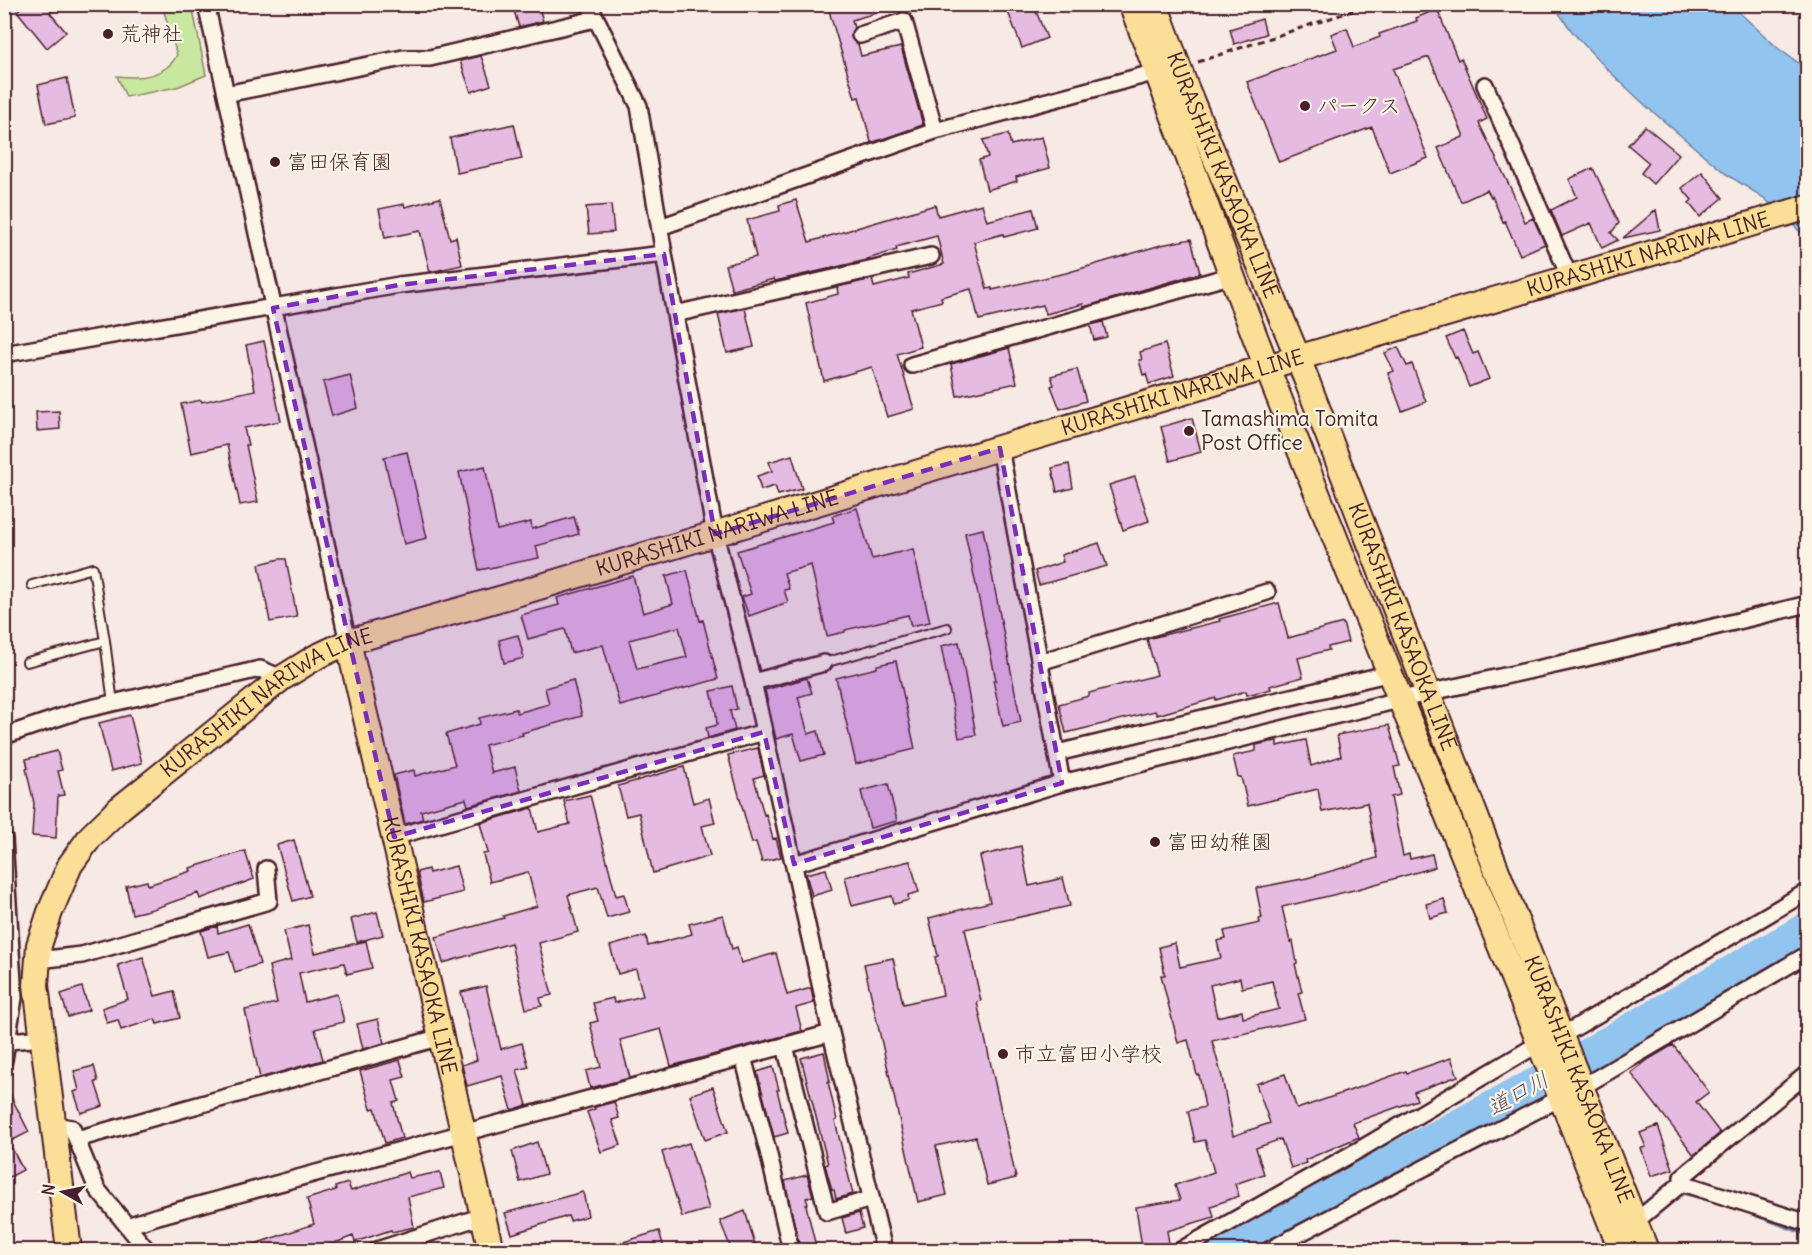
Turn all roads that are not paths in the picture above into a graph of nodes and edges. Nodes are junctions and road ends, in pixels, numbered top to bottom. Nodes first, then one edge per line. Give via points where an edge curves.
1 (206, 4) edge
2 (1131, 4) edge
3 (1155, 4) edge
4 (591, 9) edge
5 (860, 35) dead end
6 (1168, 70) junction
7 (1485, 85) dead end
8 (226, 94) junction
9 (935, 131) junction
10 (1808, 207) edge
11 (660, 227) junction
12 (664, 254) junction
13 (931, 256) dead end
14 (1233, 275) junction
15 (1570, 278) junction
16 (273, 308) junction
17 (675, 314) junction
18 (4, 354) edge
19 (1298, 358) junction
20 (912, 365) dead end
21 (1267, 367) junction
22 (1000, 448) junction
23 (715, 534) junction
24 (32, 585) dead end
25 (1267, 592) dead end
26 (1808, 604) edge
27 (947, 628) dead end
28 (105, 641) junction
29 (348, 642) junction
30 (27, 662) dead end
31 (1040, 662) junction
32 (824, 663) joint
33 (1391, 672) junction
34 (282, 678) junction
35 (753, 682) junction
36 (1427, 693) junction
37 (1402, 700) junction
38 (113, 703) junction
39 (764, 732) junction
40 (4, 736) edge
41 (1057, 753) junction
42 (1062, 783) junction
43 (394, 837) junction
44 (4, 839) edge
45 (794, 864) junction
46 (266, 869) dead end
47 (1808, 891) edge
48 (1808, 954) edge
49 (38, 960) junction
50 (831, 1033) junction
51 (441, 1037) junction
52 (43, 1038) junction
53 (1549, 1040) junction
54 (9, 1041) junction
55 (785, 1046) junction
56 (743, 1057) junction
57 (4, 1060) edge
58 (1808, 1073) edge
59 (1582, 1088) junction
60 (1560, 1098) junction
61 (54, 1125) junction
62 (464, 1132) junction
63 (77, 1139) junction
64 (1676, 1188) junction
65 (871, 1199) junction
66 (483, 1216) junction
67 (1635, 1222) junction
68 (1808, 1223) edge
69 (127, 1226) junction
70 (69, 1251) edge
71 (147, 1251) edge
72 (377, 1251) edge
73 (490, 1251) edge
74 (791, 1251) edge
75 (884, 1251) edge
76 (1181, 1251) edge
77 (1269, 1251) edge
78 (1621, 1251) edge
79 (1646, 1251) edge

1 - 8 street
2 - 6 main road, KURASHIKI KASAOKA LINE
3 - 6 main road, KURASHIKI KASAOKA LINE
4 - 8 street via 430,58 403,58
4 - 11 street via 639,106
5 - 9 street via 904,21
6 - 9 street
6 - 14 main road, KURASHIKI KASAOKA LINE
6 - 19 main road, KURASHIKI KASAOKA LINE
7 - 15 street
8 - 16 street
9 - 11 street
10 - 15 main road, KURASHIKI NARIWA LINE
11 - 12 street
12 - 16 street via 399,285
12 - 17 street
13 - 17 street
14 - 20 street
14 - 21 main road, KURASHIKI KASAOKA LINE
15 - 19 main road, KURASHIKI NARIWA LINE
16 - 18 street
16 - 29 street
17 - 23 street
19 - 21 main road, KURASHIKI NARIWA LINE
19 - 36 main road, KURASHIKI KASAOKA LINE
21 - 22 main road, KURASHIKI NARIWA LINE
21 - 33 main road, KURASHIKI KASAOKA LINE
22 - 23 main road, KURASHIKI NARIWA LINE
22 - 31 street
23 - 29 main road, KURASHIKI NARIWA LINE
23 - 35 street
24 - 28 lane via 93,568
25 - 31 street
26 - 36 street
27 - 32 lane
28 - 30 lane
28 - 38 lane
29 - 34 main road, KURASHIKI NARIWA LINE
29 - 43 main road, KURASHIKI KASAOKA LINE
31 - 41 street
32 - 35 street
33 - 37 main road, KURASHIKI KASAOKA LINE
33 - 41 street
34 - 38 street via 260,669
34 - 49 main road, KURASHIKI NARIWA LINE via 120,808 91,836 70,865 50,912
35 - 39 street
36 - 37 street
36 - 53 main road, KURASHIKI KASAOKA LINE
37 - 42 street
37 - 53 main road, KURASHIKI KASAOKA LINE
38 - 40 street
39 - 43 street
39 - 45 street
41 - 42 street
42 - 45 street
43 - 51 main road, KURASHIKI KASAOKA LINE
44 - 54 street via 14,998
45 - 50 street
46 - 49 street via 269,901 82,955
47 - 53 street
48 - 59 street
49 - 52 main road, KURASHIKI NARIWA LINE via 36,985
50 - 55 street
50 - 65 street
51 - 62 main road, KURASHIKI KASAOKA LINE
51 - 63 street
52 - 54 street
52 - 61 main road, KURASHIKI NARIWA LINE
53 - 59 main road, KURASHIKI KASAOKA LINE
53 - 60 main road, KURASHIKI KASAOKA LINE
53 - 76 street
54 - 57 street
55 - 56 street
55 - 65 street via 827,1212
56 - 62 street
56 - 74 street
58 - 64 street via 1682,1177
59 - 60 street
59 - 67 main road, KURASHIKI KASAOKA LINE
60 - 77 street
60 - 78 main road, KURASHIKI KASAOKA LINE
61 - 63 street via 72,1128
61 - 70 main road, KURASHIKI NARIWA LINE
62 - 66 main road, KURASHIKI KASAOKA LINE
62 - 69 street
63 - 69 street via 98,1190
64 - 67 street
64 - 68 street
65 - 75 street
66 - 72 street
66 - 73 main road, KURASHIKI KASAOKA LINE
67 - 79 main road, KURASHIKI KASAOKA LINE
69 - 71 street

